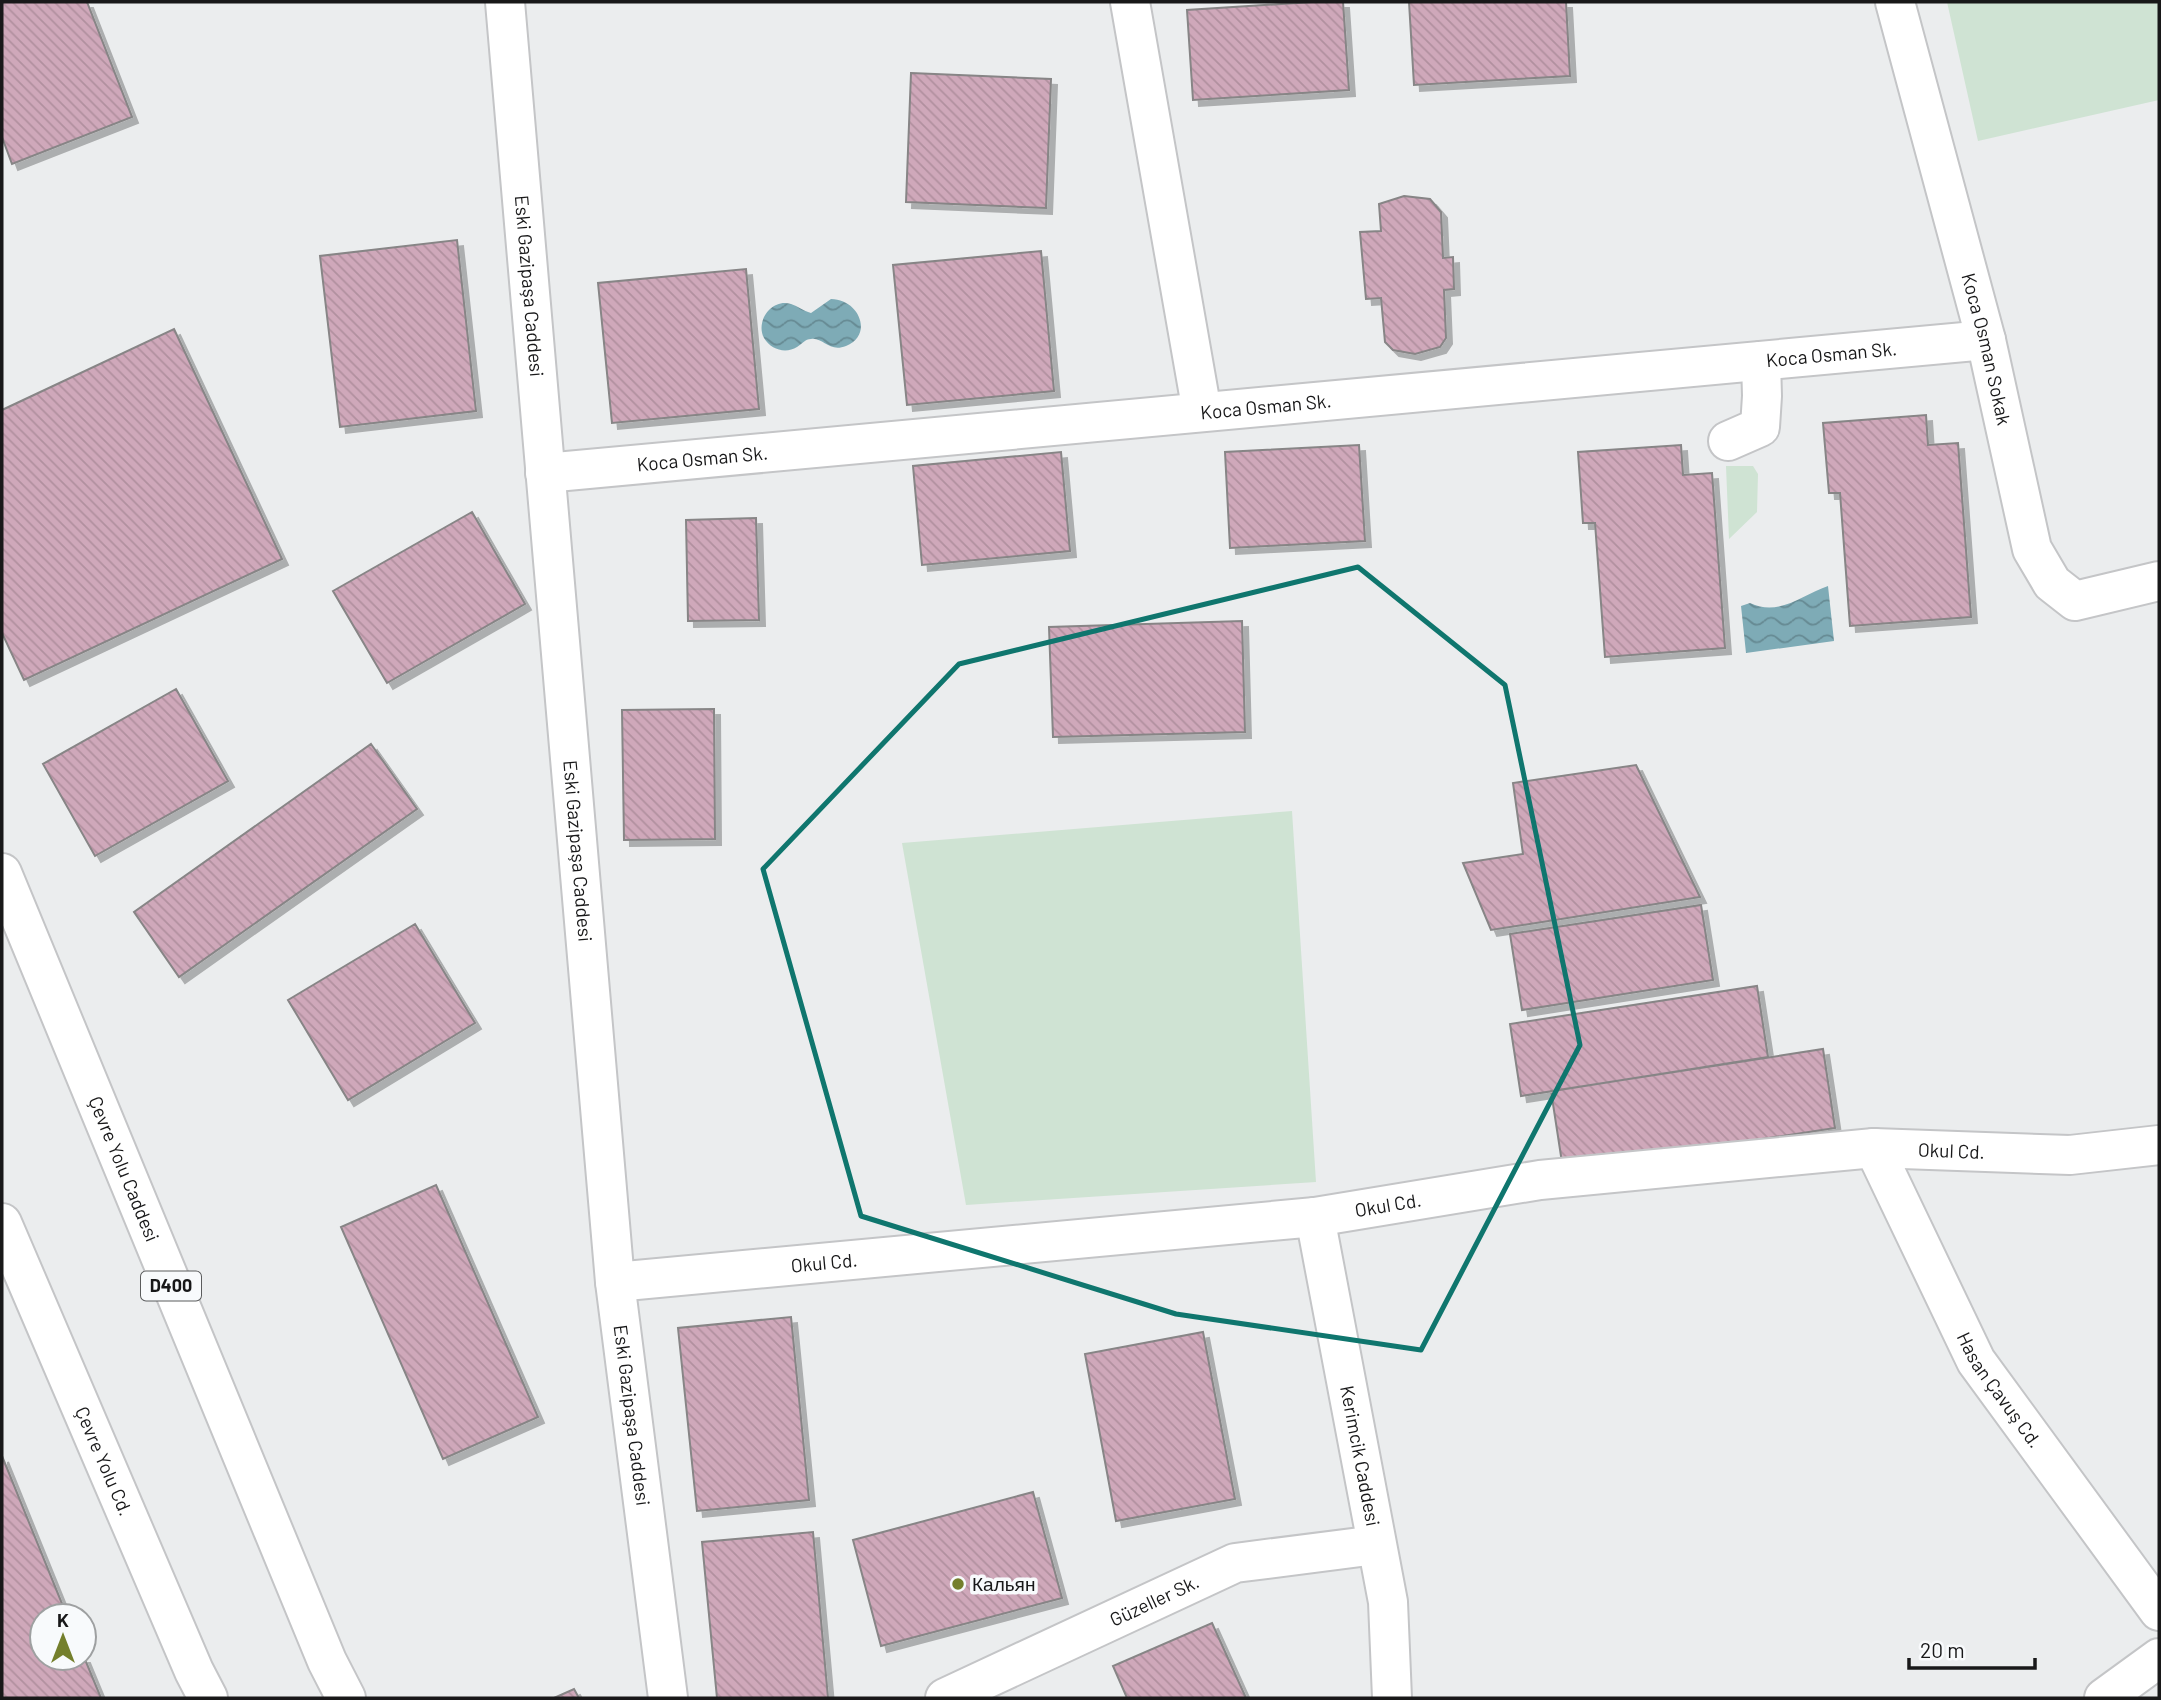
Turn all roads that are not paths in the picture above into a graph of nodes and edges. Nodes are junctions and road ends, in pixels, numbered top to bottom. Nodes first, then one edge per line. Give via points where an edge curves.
1 (505, 2) edge
2 (1130, 2) edge
3 (1895, 2) edge
4 (1986, 340) junction
5 (1761, 361) junction
6 (1202, 412) junction
7 (1728, 441) dead end
8 (545, 472) junction
9 (2159, 581) edge
10 (2, 873) edge
11 (2159, 1145) edge
12 (1874, 1148) junction
13 (1315, 1217) junction
14 (2, 1223) edge
15 (615, 1282) junction
16 (1376, 1545) junction
17 (2159, 1611) edge
18 (2159, 1658) edge
19 (208, 1698) edge
20 (346, 1698) edge
21 (668, 1698) edge
22 (945, 1698) edge
23 (1392, 1698) edge
24 (2104, 1698) edge

1 - 8 main road, Eski Gazipaşa Caddesi
2 - 6 main road
3 - 4 main road, Koca Osman Sokak
4 - 5 main road, Koca Osman Sk.
4 - 9 main road, Koca Osman Sokak via 2032,549 2052,583 2076,600
5 - 6 main road, Koca Osman Sk.
5 - 7 main road via 1759,427
6 - 8 main road, Koca Osman Sk.
8 - 15 main road, Eski Gazipaşa Caddesi
10 - 20 main road, Çevre Yolu Caddesi / D400 via 316,1636
11 - 12 main road, Okul Cd. via 2070,1155
12 - 13 main road, Okul Cd. via 1540,1180
12 - 17 main road, Hasan Çavuş Cd. via 1976,1361
13 - 15 main road, Okul Cd.
13 - 16 main road, Kerimcik Caddesi
14 - 19 main road, Çevre Yolu Cd.
15 - 21 main road, Eski Gazipaşa Caddesi
16 - 22 main road, Güzeller Sk. via 1236,1563
16 - 23 main road, Kerimcik Caddesi via 1388,1602
18 - 24 main road

